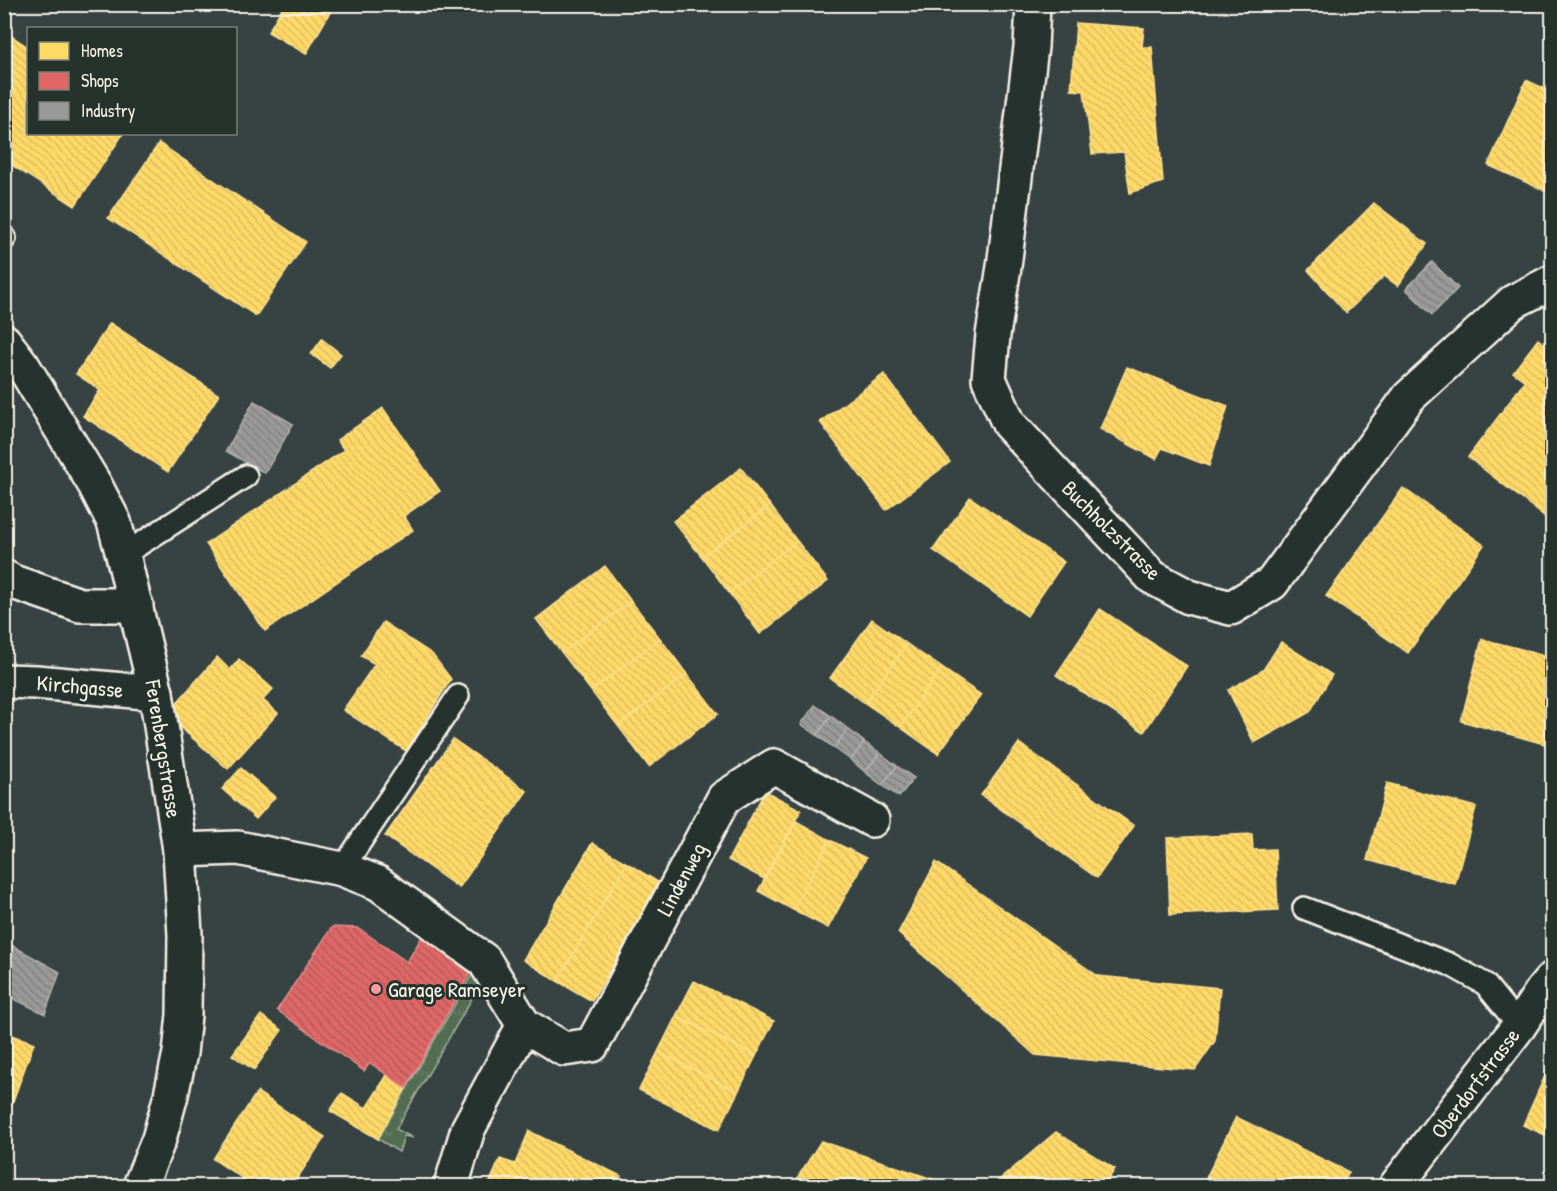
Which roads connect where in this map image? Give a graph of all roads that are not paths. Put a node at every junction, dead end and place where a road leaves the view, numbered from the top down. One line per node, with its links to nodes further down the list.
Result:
1 (1033, 4): 2 (street, Buchholzstrasse)
2 (1552, 282)
3 (4, 341): 5 (street, Ferenbergstrasse)
4 (246, 476): 5 (lane)
5 (123, 555): 7 (street, Ferenbergstrasse)
6 (4, 577): 7 (street)
7 (136, 605): 9 (street, Ferenbergstrasse)
8 (4, 681): 9 (street, Kirchgasse)
9 (156, 693): 12 (street, Ferenbergstrasse)
10 (458, 696): 13 (lane)
11 (872, 820): 16 (street, Lindenweg)
12 (180, 850): 13 (street, Lindenweg); 18 (street, Ferenbergstrasse)
13 (342, 869): 16 (street, Lindenweg)
14 (1304, 908): 17 (lane)
15 (1549, 990): 17 (street, Oberdorfstrasse)
16 (524, 1025): 19 (street)
17 (1519, 1026): 20 (street, Oberdorfstrasse)
18 (140, 1186)
19 (451, 1186)
20 (1396, 1186)

